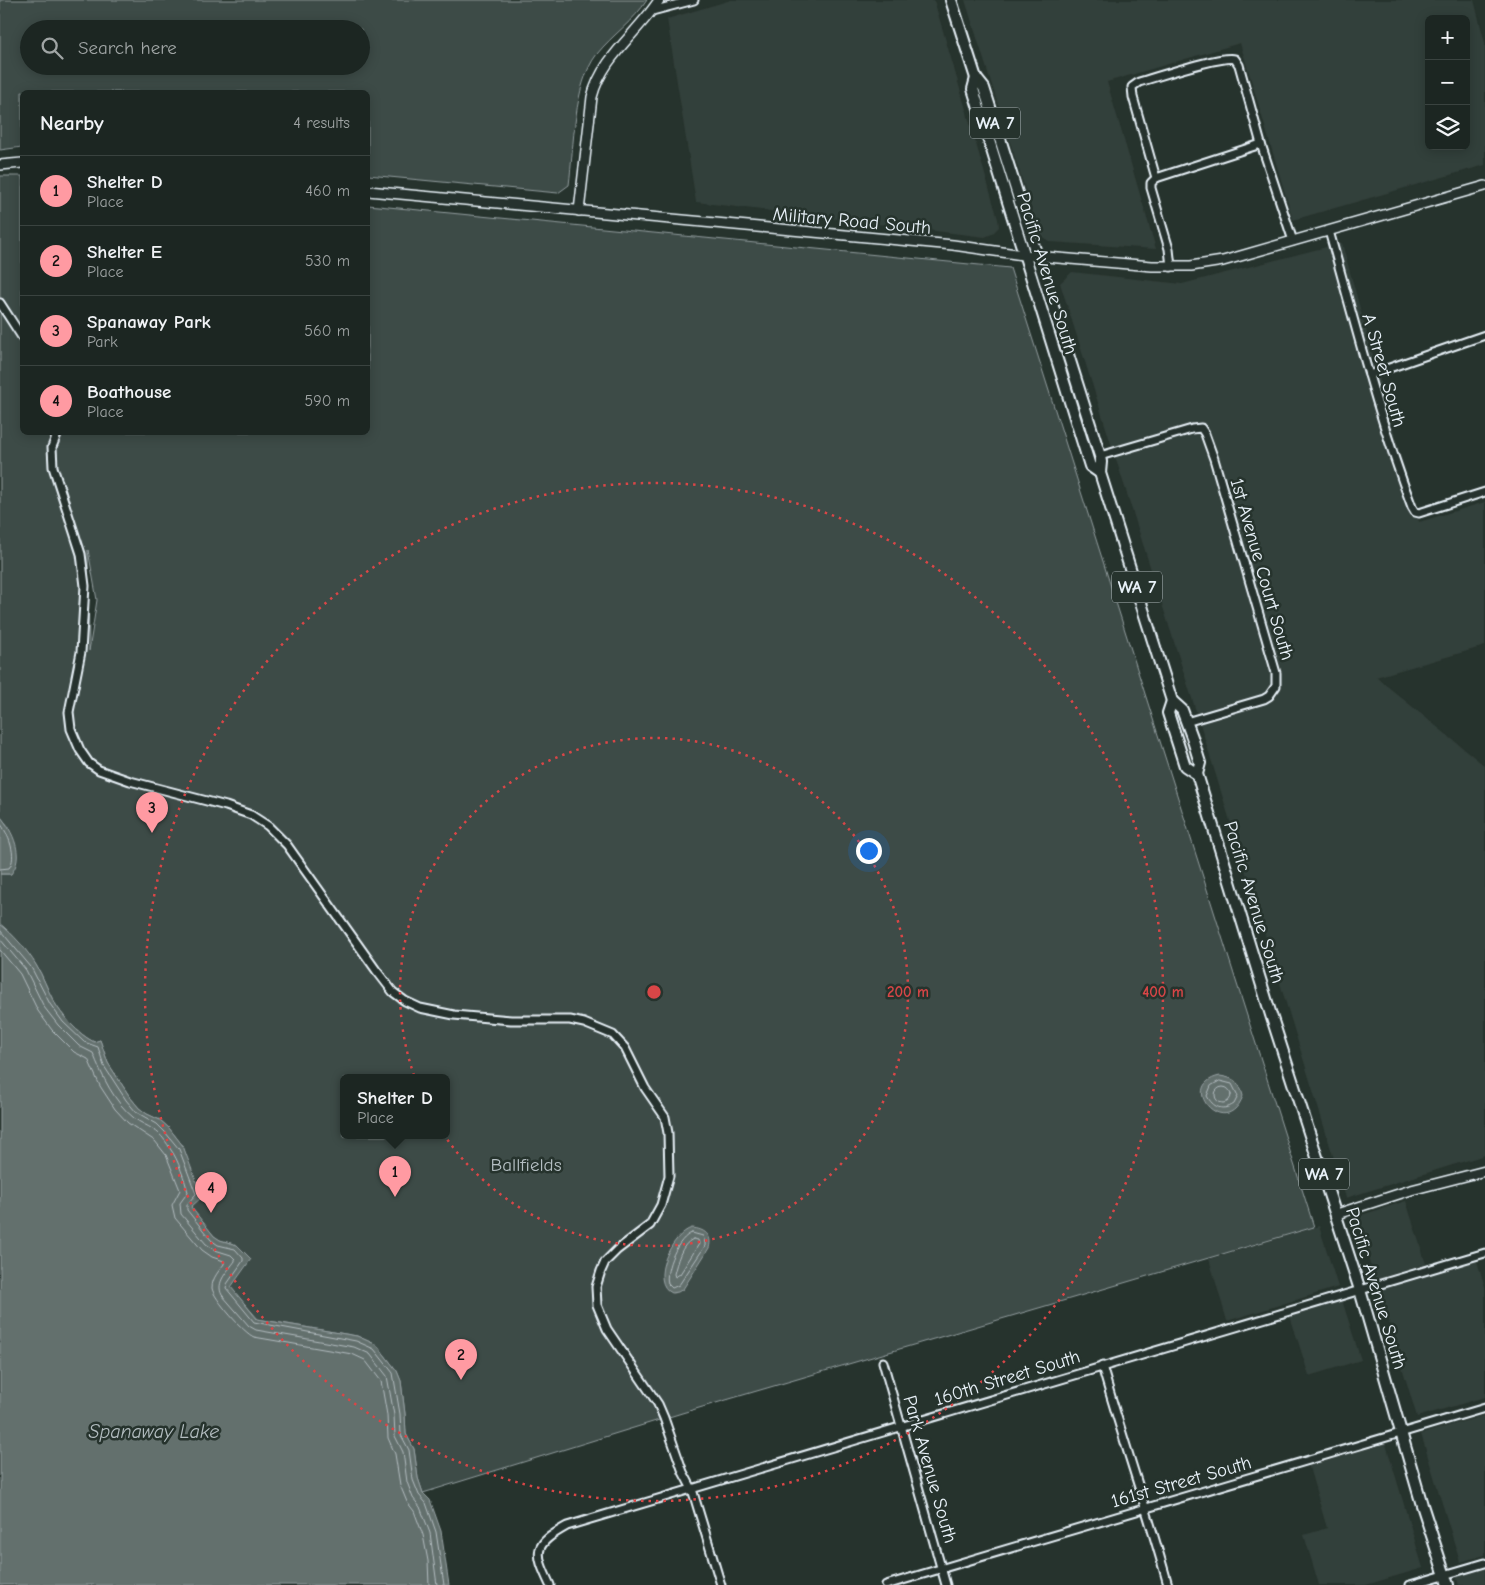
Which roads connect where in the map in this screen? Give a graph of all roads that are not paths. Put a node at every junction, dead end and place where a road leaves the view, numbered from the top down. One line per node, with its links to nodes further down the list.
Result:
1 (659, 0): 4 (main road)
2 (694, 0): 4 (street)
3 (951, 0): 5 (main road, Pacific Avenue South / WA 7)
4 (652, 11): 12 (main road)
5 (976, 78): 15 (main road, Pacific Avenue South / WA 7); 16 (main road, Pacific Avenue South / WA 7)
6 (1262, 144): 9 (street); 9 (street); 14 (street)
7 (20, 163): 8 (main road)
8 (0, 165)
9 (1156, 178): 17 (street)
10 (1485, 186): 13 (main road, Military Road South)
11 (370, 191): 12 (main road, Military Road South)
12 (579, 211): 15 (main road, Military Road South)
13 (1330, 231): 14 (main road, Military Road South); 21 (street, A Street South)
14 (1293, 241): 17 (main road, Military Road South)
15 (1023, 255): 16 (main road, Military Road South); 24 (main road, Pacific Avenue South / WA 7)
16 (1036, 256): 17 (main road, Military Road South); 23 (main road, Pacific Avenue South / WA 7)
17 (1171, 267)
18 (0, 303): 19 (street)
19 (20, 334)
20 (1485, 335): 21 (street)
21 (1369, 375): 25 (street, A Street South)
22 (57, 435): 38 (street)
23 (1100, 456): 24 (main road, Pacific Avenue South / WA 7); 27 (street, 1st Avenue Court South)
24 (1100, 473): 26 (main road, Pacific Avenue South / WA 7)
25 (1485, 492)
26 (1172, 701): 27 (main road, Pacific Avenue South / WA 7); 28 (main road, Pacific Avenue South / WA 7)
27 (1186, 722): 28 (main road, Pacific Avenue South / WA 7)
28 (1197, 774): 30 (main road, Pacific Avenue South / WA 7)
29 (1485, 1171): 30 (main road)
30 (1337, 1214): 32 (main road, Pacific Avenue South / WA 7)
31 (1485, 1253): 32 (street, 160th Street South)
32 (1360, 1290): 34 (street, 160th Street South); 37 (main road, Pacific Avenue South / WA 7)
33 (883, 1362): 36 (street, Park Avenue South)
34 (1102, 1366): 36 (street, 160th Street South); 39 (street)
35 (1485, 1408): 37 (street, 161st Street South)
36 (902, 1426): 38 (street, 160th Street South); 41 (street, Park Avenue South)
37 (1403, 1432): 39 (street, 161st Street South); 42 (main road, Pacific Avenue South / WA 7)
38 (692, 1489): 43 (street, 160th Street South); 44 (street)
39 (1146, 1509): 41 (street, 161st Street South); 47 (street)
40 (1485, 1563): 42 (street)
41 (942, 1569): 45 (street, 161st Street South); 46 (street, Park Avenue South)
42 (1446, 1580): 48 (street)
43 (550, 1585)
44 (721, 1585)
45 (886, 1585)
46 (946, 1585)
47 (1168, 1585)
48 (1410, 1585)

